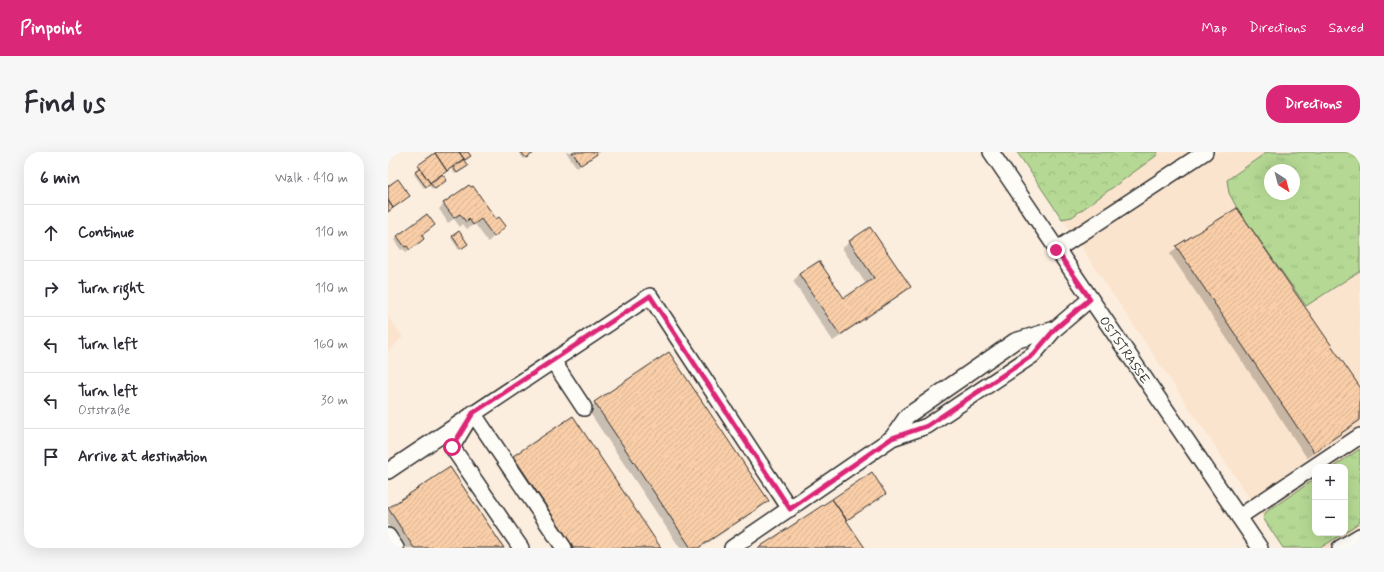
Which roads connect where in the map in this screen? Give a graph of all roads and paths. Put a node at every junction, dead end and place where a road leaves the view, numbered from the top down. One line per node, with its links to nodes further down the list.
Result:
1 (991, 152): 3 (street, OSTSTRASSE)
2 (1205, 152): 3 (street)
3 (1056, 250): 4 (street, OSTSTRASSE)
4 (1090, 299): 5 (street); 13 (street, OSTSTRASSE)
5 (1055, 329): 10 (street); 10 (street)
6 (554, 361): 7 (street); 8 (street); 12 (street)
7 (584, 408)
8 (473, 413): 11 (street); 17 (street); 18 (street)
9 (1360, 436): 13 (street)
10 (892, 438): 12 (street)
11 (388, 471)
12 (790, 509): 19 (street)
13 (1239, 517): 20 (street, OSTSTRASSE)
14 (388, 536): 16 (street)
15 (1359, 539): 21 (street)
16 (396, 548)
17 (521, 548)
18 (564, 548)
19 (732, 548)
20 (1260, 548)
21 (1340, 548)

